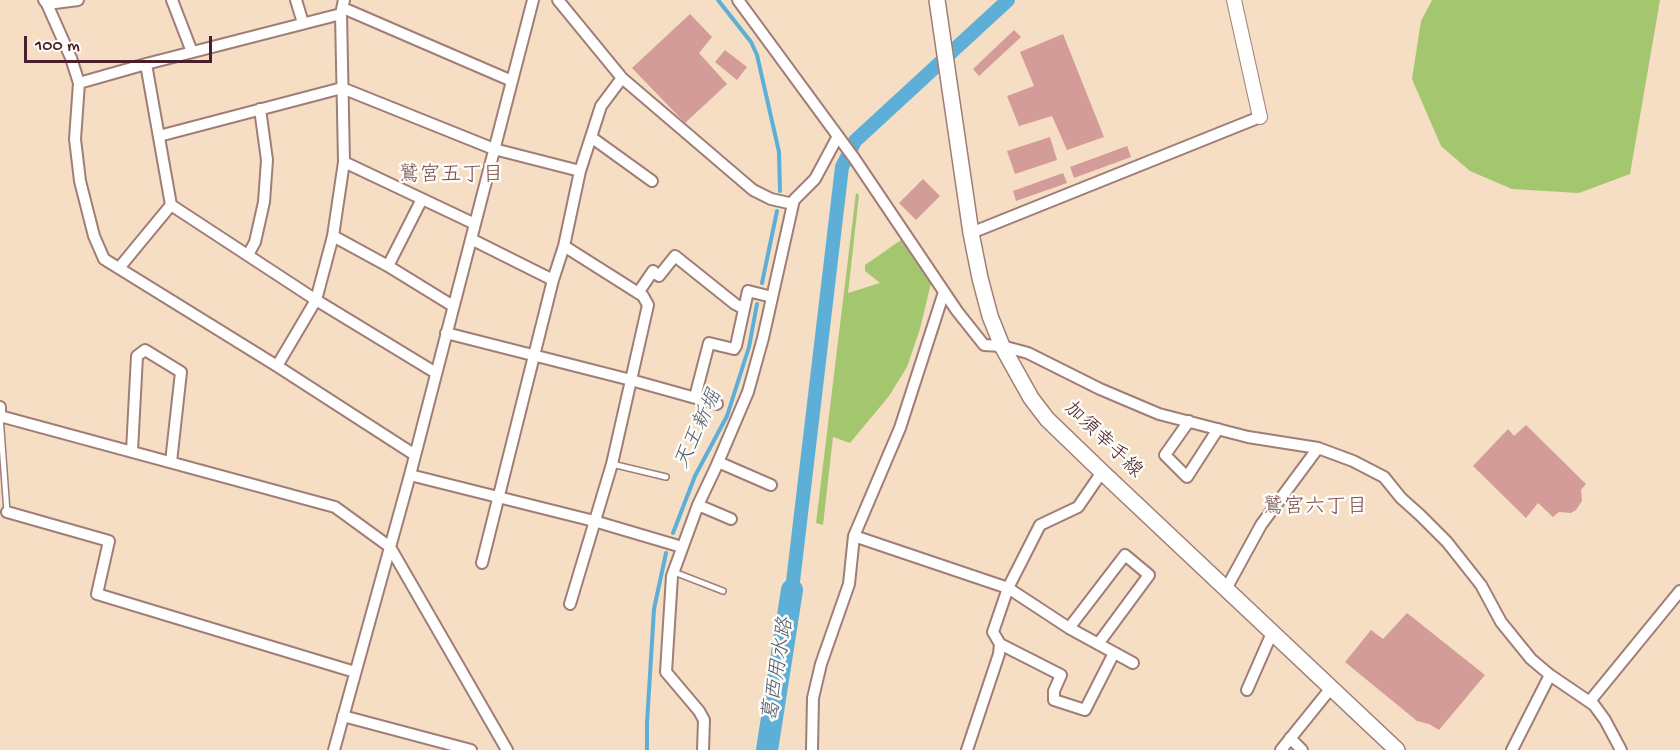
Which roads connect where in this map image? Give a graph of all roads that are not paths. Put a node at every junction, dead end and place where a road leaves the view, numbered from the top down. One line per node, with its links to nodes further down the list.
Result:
1 (78, 0): 9 (street)
2 (172, 0): 12 (street)
3 (296, 0): 11 (street)
4 (532, 0): 15 (street)
5 (558, 0): 14 (street)
6 (738, 0): 22 (street)
7 (937, 0): 31 (main road, 加須幸手線)
8 (1234, 0): 19 (street)
9 (46, 2): 16 (street)
10 (343, 7): 11 (street); 15 (street); 17 (street)
11 (303, 23): 12 (street)
12 (192, 52): 13 (street)
13 (146, 64): 16 (street); 20 (street)
14 (622, 78): 21 (street); 28 (street)
15 (512, 81): 23 (street)
16 (79, 83): 37 (street)
17 (342, 88): 18 (street); 23 (street); 24 (street)
18 (260, 109): 20 (street); 35 (street)
19 (1260, 117): 31 (street)
20 (159, 136): 29 (street)
21 (591, 137): 25 (street); 26 (street)
22 (841, 140): 28 (street); 40 (street)
23 (494, 149): 25 (street); 30 (street)
24 (344, 162): 27 (street); 32 (street)
25 (580, 171): 34 (street)
26 (652, 181)
27 (422, 199): 30 (street); 36 (street)
28 (793, 204): 41 (street)
29 (171, 205): 35 (street); 37 (street)
30 (475, 224): 33 (street)
31 (971, 233): 46 (main road, 加須幸手線)
32 (333, 236): 36 (street); 42 (street)
33 (471, 239): 38 (street); 43 (street)
34 (564, 246): 38 (street); 39 (street)
35 (248, 255): 42 (street)
36 (388, 266): 43 (street)
37 (119, 268): 48 (street)
38 (553, 280): 47 (street)
39 (638, 292): 44 (street); 50 (street)
40 (944, 292): 46 (street); 72 (street)
41 (772, 297): 44 (street); 61 (street)
42 (316, 300): 48 (street); 49 (street)
43 (453, 306): 45 (street)
44 (744, 309): 51 (street)
45 (446, 333): 47 (street); 49 (street)
46 (1002, 346): 55 (street); 63 (main road, 加須幸手線)
47 (535, 356): 50 (street); 67 (street)
48 (277, 366): 59 (street)
49 (436, 373): 59 (street)
50 (631, 380): 51 (street); 62 (street)
51 (695, 397): 52 (street)
52 (717, 404)
53 (0, 408): 54 (street)
54 (0, 416): 58 (street); 69 (lane)
55 (1189, 421): 56 (street); 56 (street)
56 (1218, 429): 57 (street)
57 (1318, 448): 78 (street); 89 (street)
58 (132, 451): 60 (street); 60 (street)
59 (415, 455): 64 (street)
60 (171, 462): 73 (street)
61 (718, 462): 66 (street); 68 (street)
62 (612, 464): 65 (lane); 71 (street)
63 (1102, 472): 77 (street); 78 (main road, 加須幸手線)
64 (410, 475): 67 (street); 73 (street)
65 (666, 477)
66 (771, 485)
67 (497, 498): 71 (street); 75 (street)
68 (698, 505): 70 (street); 74 (street)
69 (7, 512): 88 (street)
70 (731, 519)
71 (594, 521): 74 (street); 81 (street)
72 (854, 536): 77 (street); 99 (street)
73 (390, 546): 88 (street); 97 (street)
74 (682, 547): 76 (street)
75 (482, 563)
76 (674, 571): 79 (lane); 98 (street)
77 (1008, 588): 82 (street); 84 (street)
78 (1226, 589): 83 (main road, 加須幸手線)
79 (723, 591)
80 (1680, 591): 92 (street)
81 (570, 604)
82 (1069, 628): 85 (street); 85 (street)
83 (1272, 633): 90 (main road, 加須幸手線); 91 (street)
84 (999, 644): 86 (street); 100 (street)
85 (1098, 644): 86 (street)
86 (1114, 653): 87 (street)
87 (1133, 663)
88 (355, 672): 93 (street)
89 (1551, 675): 92 (street); 104 (street)
90 (1331, 688): 94 (street); 103 (main road, 加須幸手線)
91 (1247, 690)
92 (1590, 701): 105 (street)
93 (343, 716): 95 (street); 96 (street)
94 (1290, 738): 101 (street); 102 (street)
95 (334, 750)
96 (471, 750)
97 (507, 750)
98 (703, 750)
99 (812, 750)
100 (967, 750)
101 (1281, 750)
102 (1302, 750)
103 (1397, 750)
104 (1512, 750)
105 (1621, 750)

